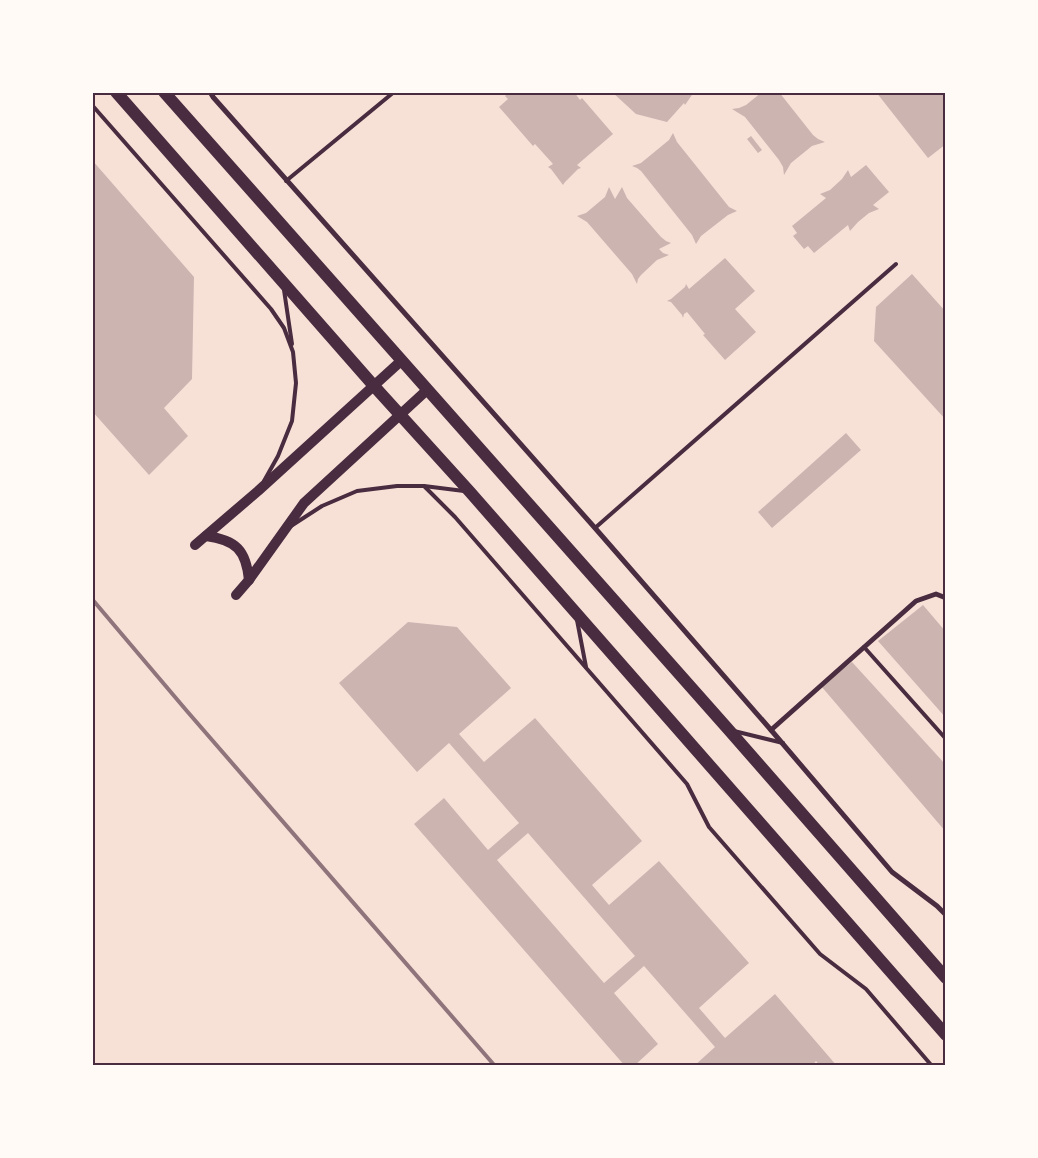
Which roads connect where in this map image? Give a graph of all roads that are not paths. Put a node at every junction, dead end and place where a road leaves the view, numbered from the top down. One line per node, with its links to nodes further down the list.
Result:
1 (116, 92): 8 (main road)
2 (164, 92): 10 (main road)
3 (210, 92): 6 (street)
4 (394, 92): 6 (lane)
5 (92, 105): 9 (lane)
6 (286, 181): 17 (street)
7 (896, 264): 17 (lane)
8 (283, 282): 9 (lane); 11 (main road)
9 (293, 352): 15 (lane)
10 (401, 361): 11 (main road); 12 (main road)
11 (374, 386): 13 (main road); 15 (main road)
12 (427, 390): 13 (main road); 27 (main road)
13 (401, 415): 16 (main road); 18 (main road)
14 (424, 486): 16 (lane); 18 (lane); 26 (lane)
15 (258, 492): 19 (main road)
16 (470, 492): 24 (main road)
17 (595, 528): 28 (street)
18 (281, 533): 21 (main road)
19 (206, 536): 20 (main road); 21 (main road)
20 (195, 545)
21 (249, 580): 22 (main road)
22 (236, 595)
23 (946, 598): 25 (street)
24 (575, 612): 26 (lane); 33 (main road)
25 (864, 647): 28 (street); 29 (lane)
26 (586, 669): 34 (lane)
27 (728, 729): 30 (lane); 32 (main road)
28 (771, 730): 30 (street)
29 (946, 739)
30 (783, 743): 31 (street)
31 (946, 915)
32 (946, 978)
33 (946, 1035)
34 (932, 1066)

